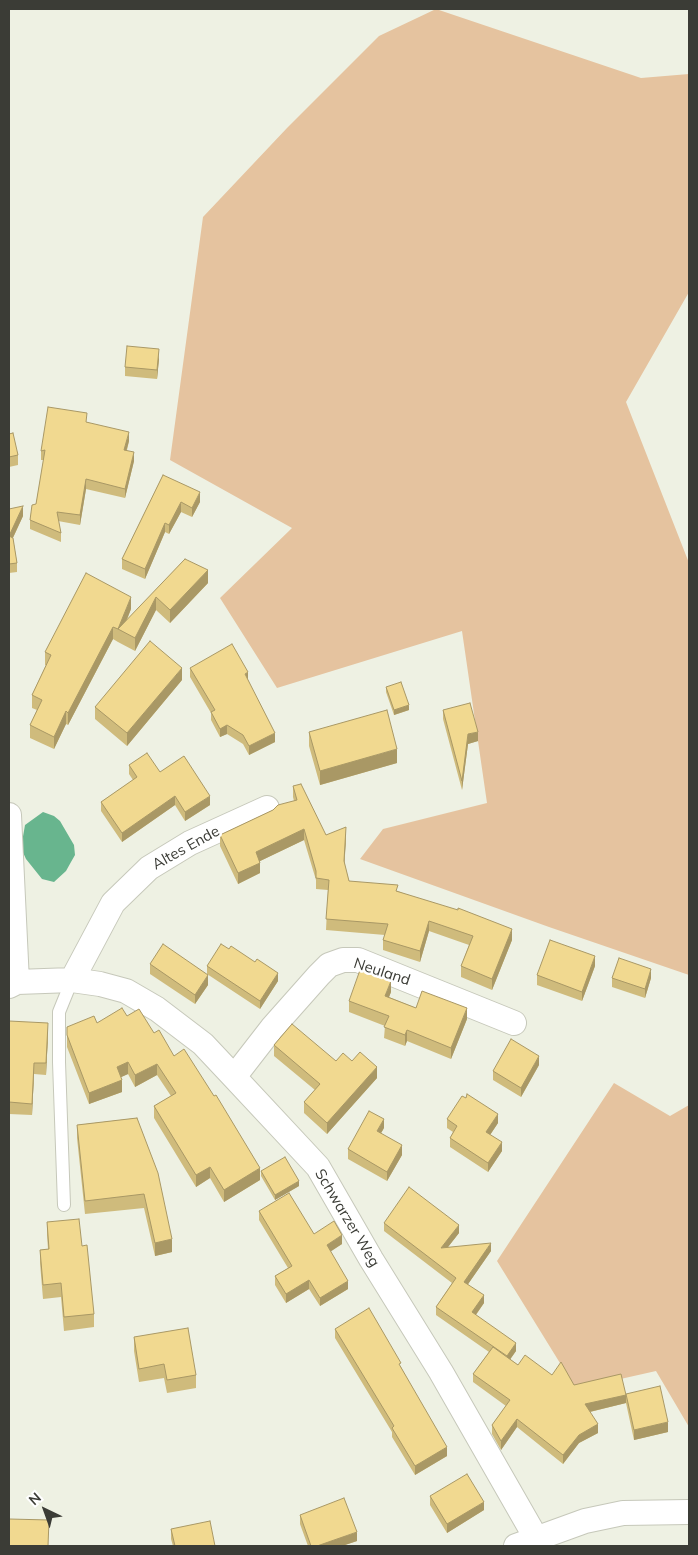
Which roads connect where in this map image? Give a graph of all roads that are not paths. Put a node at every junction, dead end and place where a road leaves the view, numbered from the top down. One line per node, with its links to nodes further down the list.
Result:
1 (267, 808): 3 (street, Altes Ende)
2 (9, 829): 4 (street)
3 (72, 980): 4 (street, Schwarzer Weg); 6 (street, Schwarzer Weg); 7 (lane)
4 (13, 984)
5 (514, 1023): 6 (street, Neuland)
6 (234, 1076): 9 (street, Schwarzer Weg)
7 (64, 1206)
8 (689, 1512): 9 (street)
9 (526, 1542)

